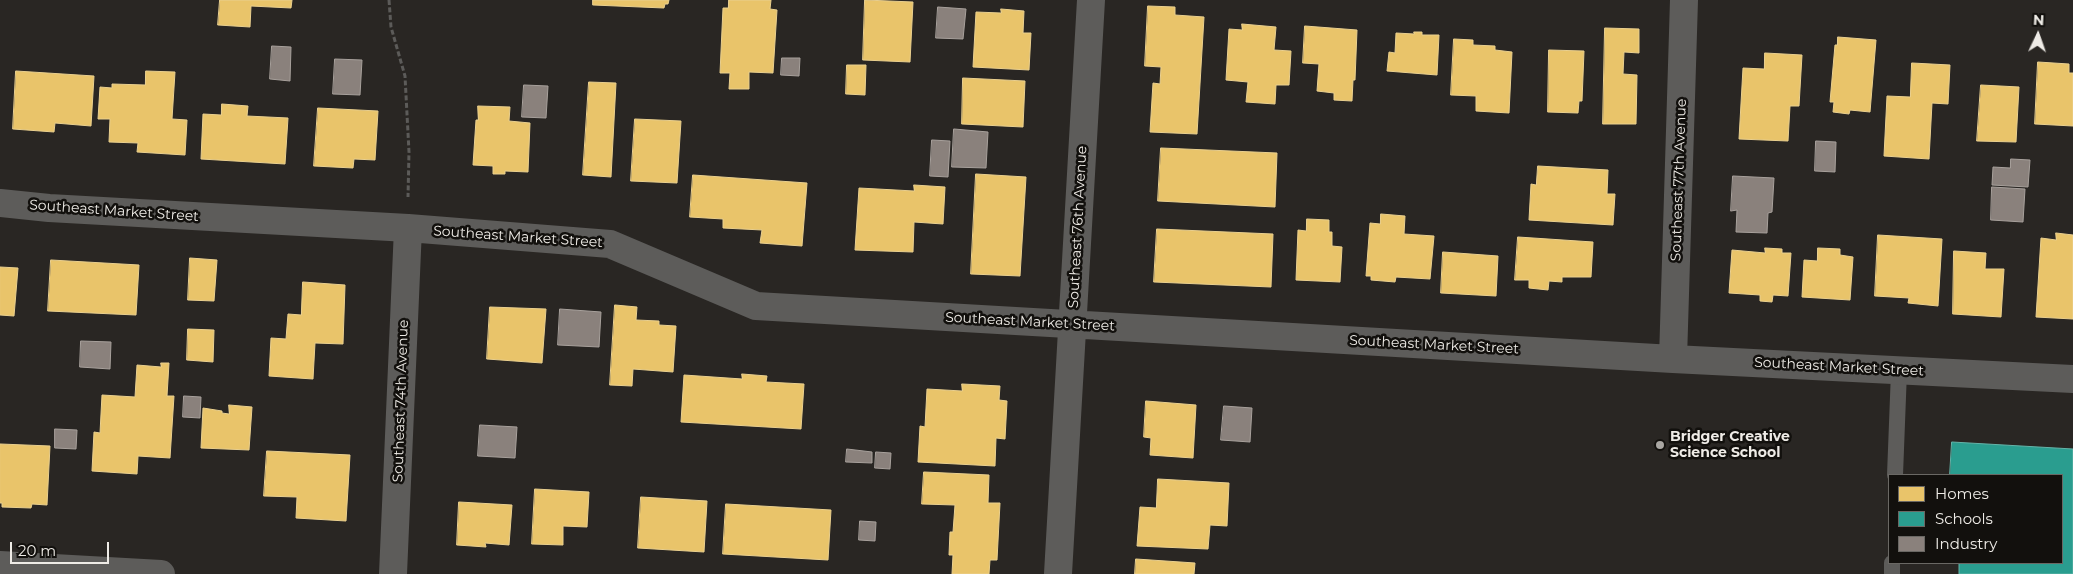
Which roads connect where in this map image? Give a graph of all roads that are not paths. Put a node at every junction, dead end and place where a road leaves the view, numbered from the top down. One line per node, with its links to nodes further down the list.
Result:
1 (1091, 0): 5 (street, Southeast 76th Avenue)
2 (1684, 0): 6 (street, Southeast 77th Avenue)
3 (0, 203): 4 (street, Southeast Market Street)
4 (408, 228): 5 (street, Southeast Market Street); 12 (street, Southeast 74th Avenue)
5 (1072, 324): 6 (street, Southeast Market Street); 13 (street, Southeast 76th Avenue)
6 (1673, 359): 7 (street, Southeast Market Street)
7 (1899, 370): 8 (street, Southeast Market Street); 9 (lane)
8 (2073, 379)
9 (1896, 474)
10 (0, 565): 11 (street)
11 (161, 574)
12 (393, 574)
13 (1058, 574)

